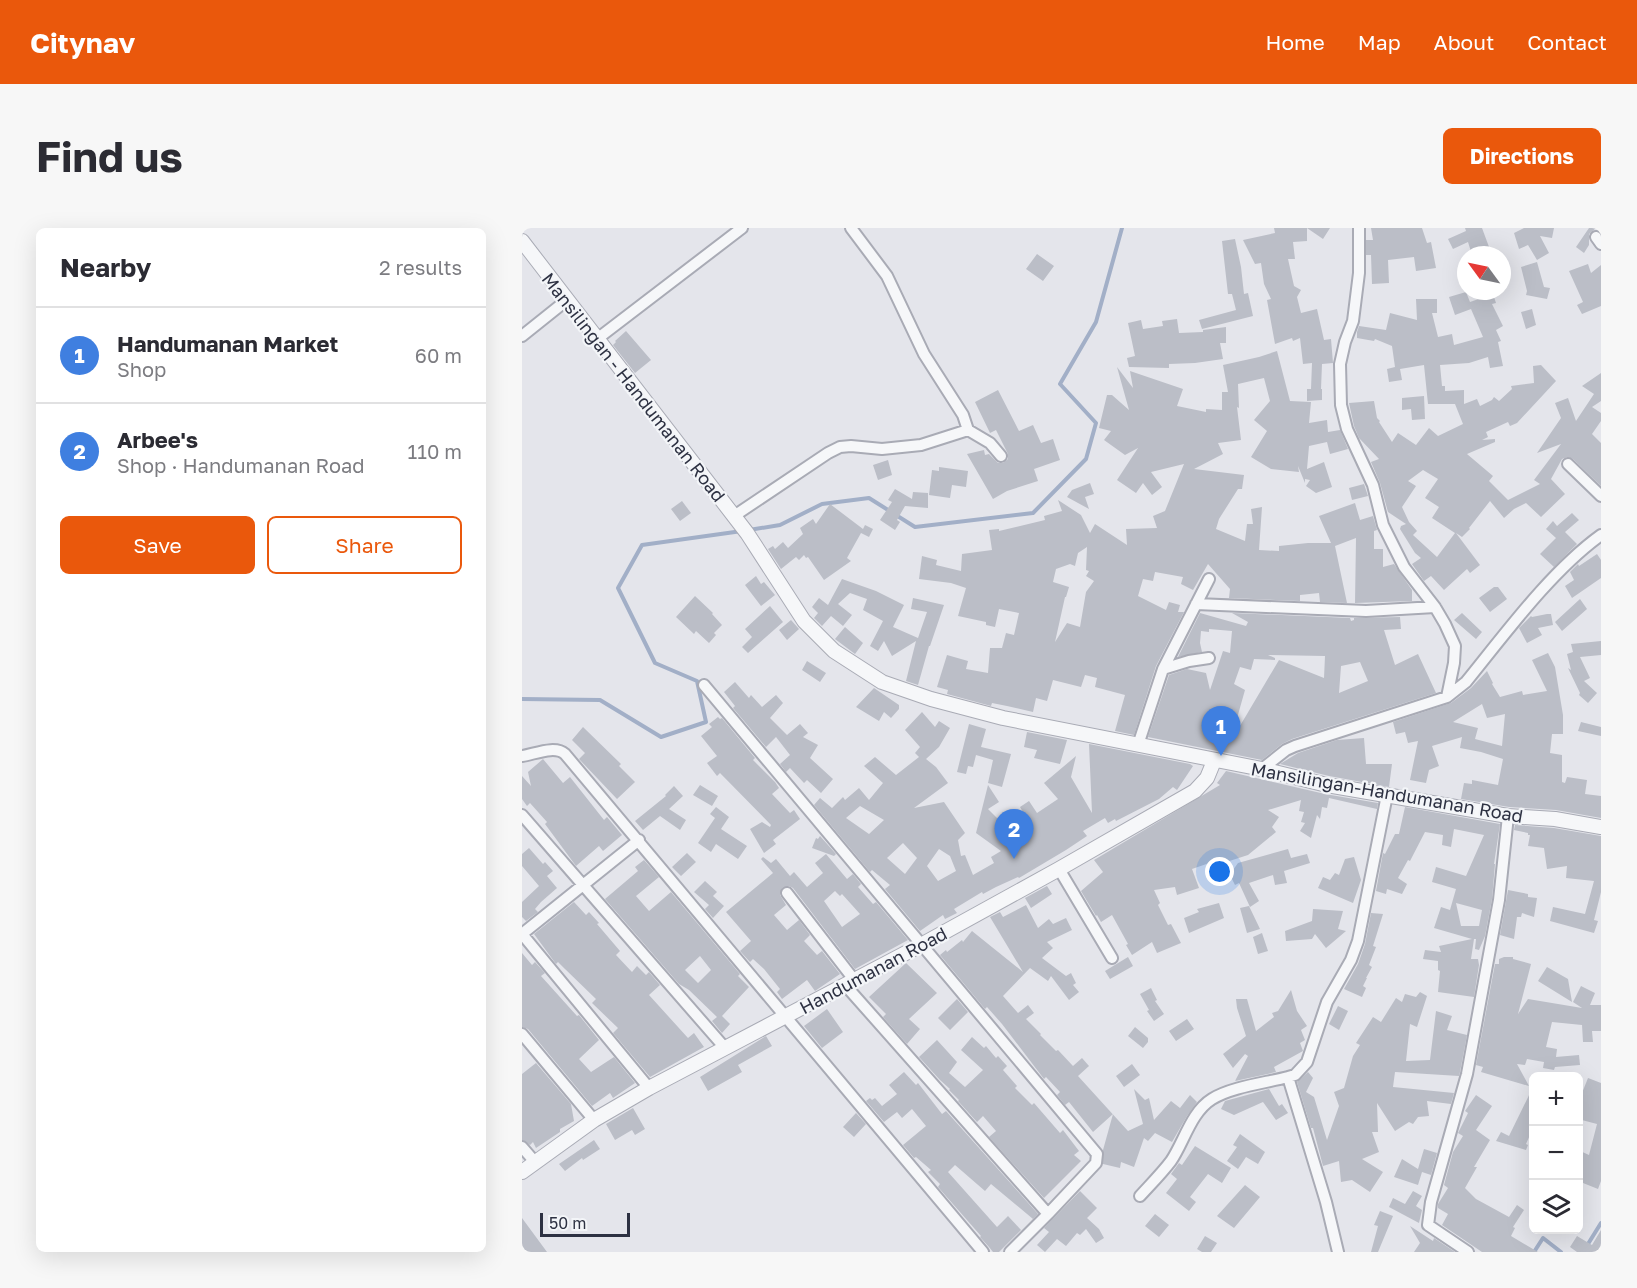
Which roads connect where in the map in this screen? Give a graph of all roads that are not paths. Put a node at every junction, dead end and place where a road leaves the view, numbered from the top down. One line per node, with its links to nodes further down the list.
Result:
1 (742, 228): 7 (street)
2 (851, 228): 8 (street)
3 (1359, 228): 17 (street)
4 (522, 241): 5 (street, Mansilingan - Handumanan Road)
5 (567, 300): 6 (street); 7 (street, Mansilingan - Handumanan Road)
6 (522, 336)
7 (597, 339): 12 (street, Mansilingan - Handumanan Road)
8 (968, 430): 9 (street); 12 (street)
9 (1000, 456)
10 (1568, 464): 11 (street)
11 (1601, 496)
12 (735, 517): 13 (street, Mansilingan - Handumanan Road)
13 (747, 533): 22 (street, Mansilingan-Handumanan Road)
14 (1601, 535): 21 (street)
15 (1209, 579): 16 (street)
16 (1196, 604): 17 (street); 19 (street)
17 (1436, 607): 21 (street)
18 (1209, 658): 19 (street)
19 (1163, 669): 22 (street)
20 (704, 685): 35 (street)
21 (1447, 697): 25 (street)
22 (1138, 745): 24 (street, Mansilingan-Handumanan Road)
23 (522, 756): 30 (street)
24 (1214, 761): 25 (street, Mansilingan-Handumanan Road); 31 (street, Handumanan Road)
25 (1262, 769): 26 (street, Mansilingan-Handumanan Road)
26 (1387, 795): 28 (street, Mansilingan-Handumanan Road); 41 (street)
27 (522, 815): 32 (street)
28 (1508, 816): 29 (street, Mansilingan-Handumanan Road); 52 (street)
29 (1601, 827)
30 (639, 840): 32 (street); 38 (street)
31 (1059, 869): 35 (street, Handumanan Road); 36 (street)
32 (585, 885): 34 (street); 40 (street)
33 (787, 892): 37 (street)
34 (522, 934): 42 (street)
35 (921, 945): 37 (street, Handumanan Road); 48 (street)
36 (1112, 958)
37 (850, 984): 38 (street, Handumanan Road); 48 (street)
38 (786, 1017): 40 (street, Handumanan Road); 49 (street)
39 (522, 1034): 43 (street)
40 (725, 1048): 42 (street, Handumanan Road)
41 (1287, 1077): 47 (street); 51 (street)
42 (649, 1088): 43 (street, Handumanan Road)
43 (594, 1120): 45 (street, Handumanan Road)
44 (522, 1147): 45 (street)
45 (535, 1162): 46 (street, Handumanan Road)
46 (522, 1172)
47 (1140, 1196)
48 (1048, 1214): 50 (street)
49 (983, 1252)
50 (1010, 1252)
51 (1338, 1252)
52 (1468, 1252)

